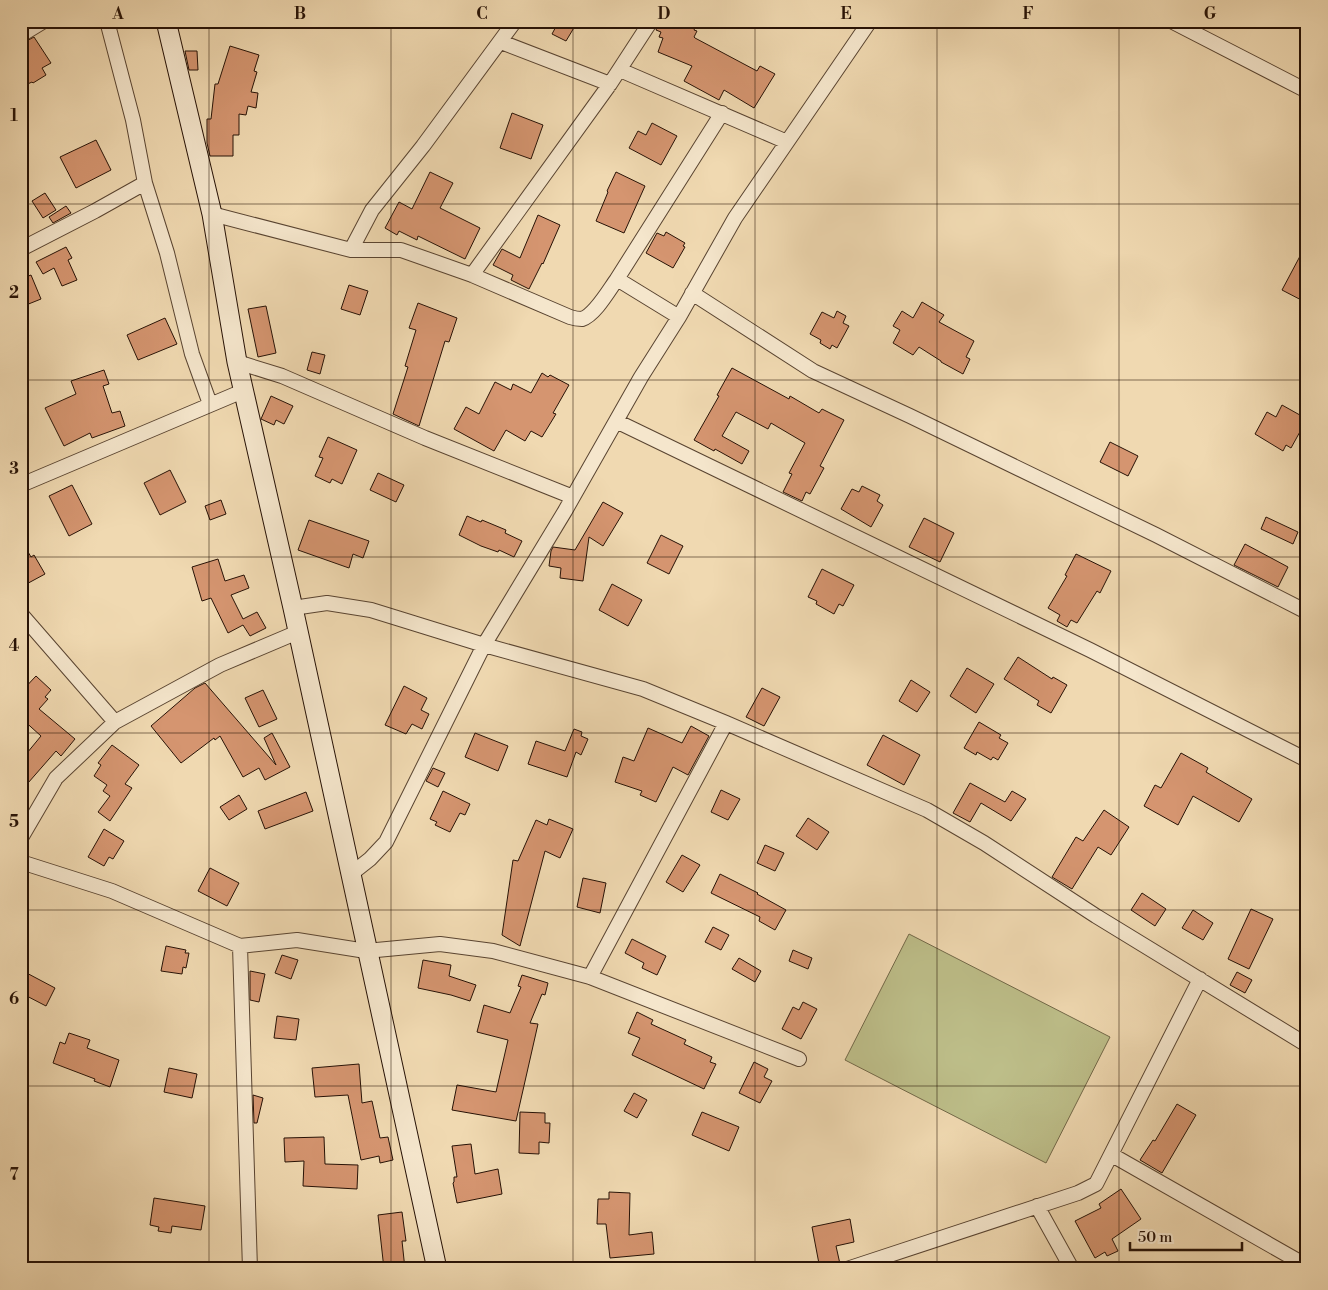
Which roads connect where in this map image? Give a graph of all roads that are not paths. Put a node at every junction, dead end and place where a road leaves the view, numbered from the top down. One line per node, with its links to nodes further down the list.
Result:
1 (44, 21): 8 (street)
2 (107, 21): 15 (street)
3 (166, 21): 16 (main road)
4 (515, 21): 9 (street)
5 (651, 21): 10 (street)
6 (870, 21): 14 (street)
7 (1171, 21): 12 (street)
8 (21, 35)
9 (500, 42): 11 (street); 18 (street)
10 (620, 70): 11 (street); 13 (street)
11 (610, 84): 19 (street)
12 (1307, 91)
13 (722, 113): 14 (street); 20 (street)
14 (787, 142): 21 (street)
15 (145, 183): 17 (street); 25 (street)
16 (212, 214): 18 (street); 23 (main road)
17 (21, 249)
18 (351, 250): 19 (street)
19 (472, 275): 20 (street)
20 (617, 279): 22 (street)
21 (692, 293): 22 (street); 30 (street)
22 (679, 317): 26 (street)
23 (237, 362): 24 (main road); 28 (street)
24 (243, 390): 25 (street); 29 (main road)
25 (210, 404): 27 (street)
26 (616, 421): 28 (street); 36 (street)
27 (21, 485)
28 (573, 497): 33 (street)
29 (293, 608): 32 (main road); 33 (street)
30 (1307, 612)
31 (21, 614): 34 (street)
32 (298, 632): 34 (street); 39 (main road)
33 (484, 645): 35 (street); 39 (street)
34 (115, 722): 37 (street)
35 (726, 722): 42 (street); 43 (street)
36 (1307, 760)
37 (21, 838)
38 (21, 862): 40 (street)
39 (351, 874): 41 (main road)
40 (240, 946): 41 (street); 49 (street)
41 (366, 951): 42 (street); 50 (main road)
42 (590, 977): 45 (street)
43 (1200, 979): 44 (street); 46 (street)
44 (1307, 1045)
45 (799, 1059)
46 (1112, 1155): 47 (street); 48 (street)
47 (1038, 1206): 51 (street); 52 (street)
48 (1307, 1266)
49 (250, 1269)
50 (436, 1269)
51 (847, 1269)
52 (1072, 1269)

